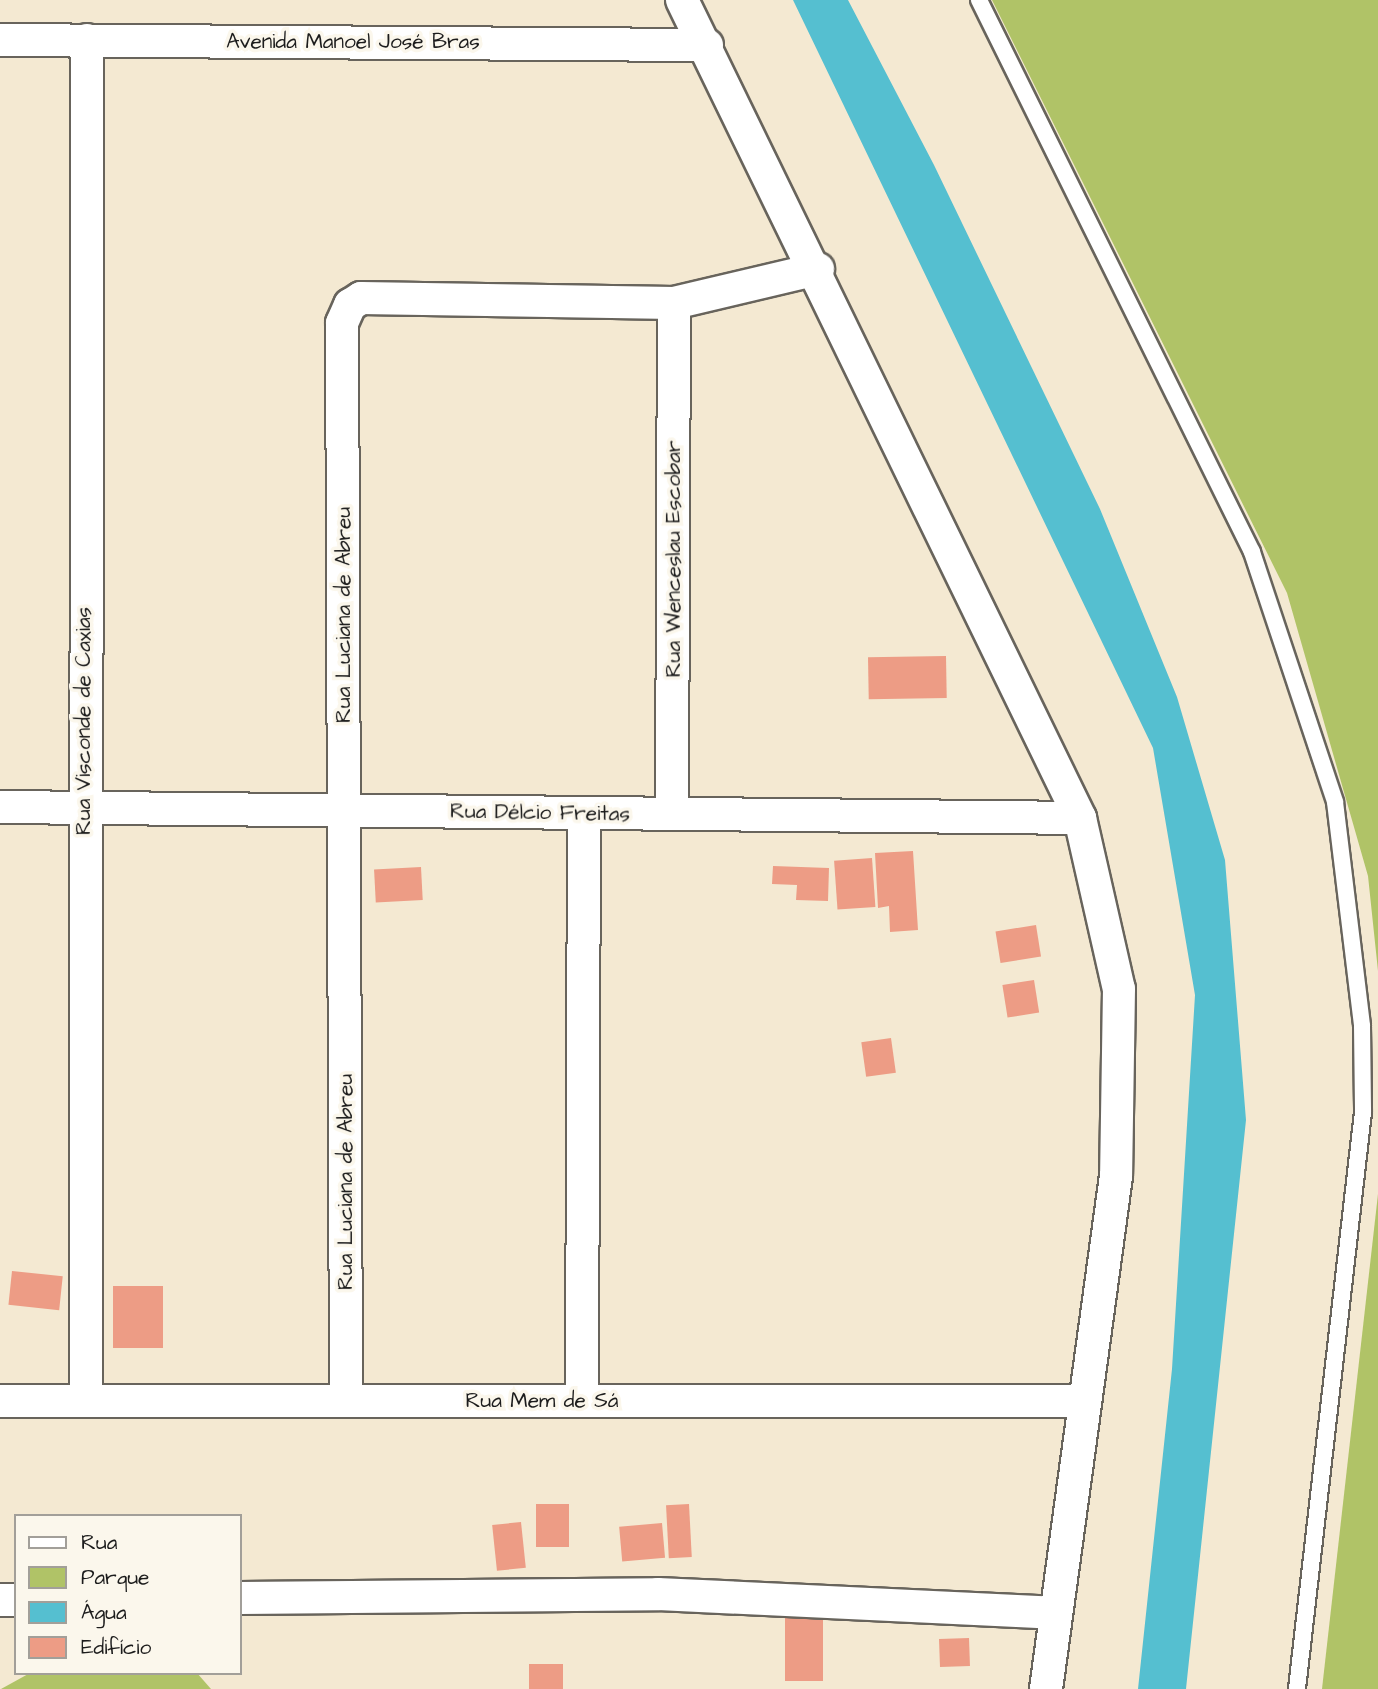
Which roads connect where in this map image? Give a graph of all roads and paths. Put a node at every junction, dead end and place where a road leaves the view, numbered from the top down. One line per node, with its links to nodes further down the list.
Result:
1 (681, 0): 5 (street)
2 (979, 0): 22 (lane)
3 (0, 40): 4 (street, Avenida Manoel José Bras)
4 (87, 40): 5 (street, Avenida Manoel José Bras); 9 (street, Rua Visconde de Caxias)
5 (707, 45): 6 (street)
6 (818, 269): 7 (street, Rua Luciana de Abreu); 13 (street)
7 (674, 303): 10 (street, Rua Luciana de Abreu); 12 (street, Rua Wenceslau Escobar)
8 (0, 807): 9 (street, Rua Délcio Freitas)
9 (83, 808): 10 (street, Rua Délcio Freitas); 15 (street, Rua Visconde de Caxias)
10 (345, 810): 11 (street, Rua Délcio Freitas); 16 (street, Rua Luciana de Abreu)
11 (584, 813): 12 (street, Rua Délcio Freitas); 17 (street)
12 (672, 814): 13 (street, Rua Délcio Freitas)
13 (1080, 818): 18 (street)
14 (0, 1401): 15 (street, Rua Mem de Sá)
15 (86, 1401): 16 (street, Rua Mem de Sá)
16 (346, 1401): 17 (street, Rua Mem de Sá)
17 (582, 1401): 18 (street, Rua Mem de Sá)
18 (1085, 1401): 20 (street)
19 (242, 1598): 20 (street)
20 (1054, 1613): 21 (street)
21 (1046, 1689)
22 (1297, 1689)

